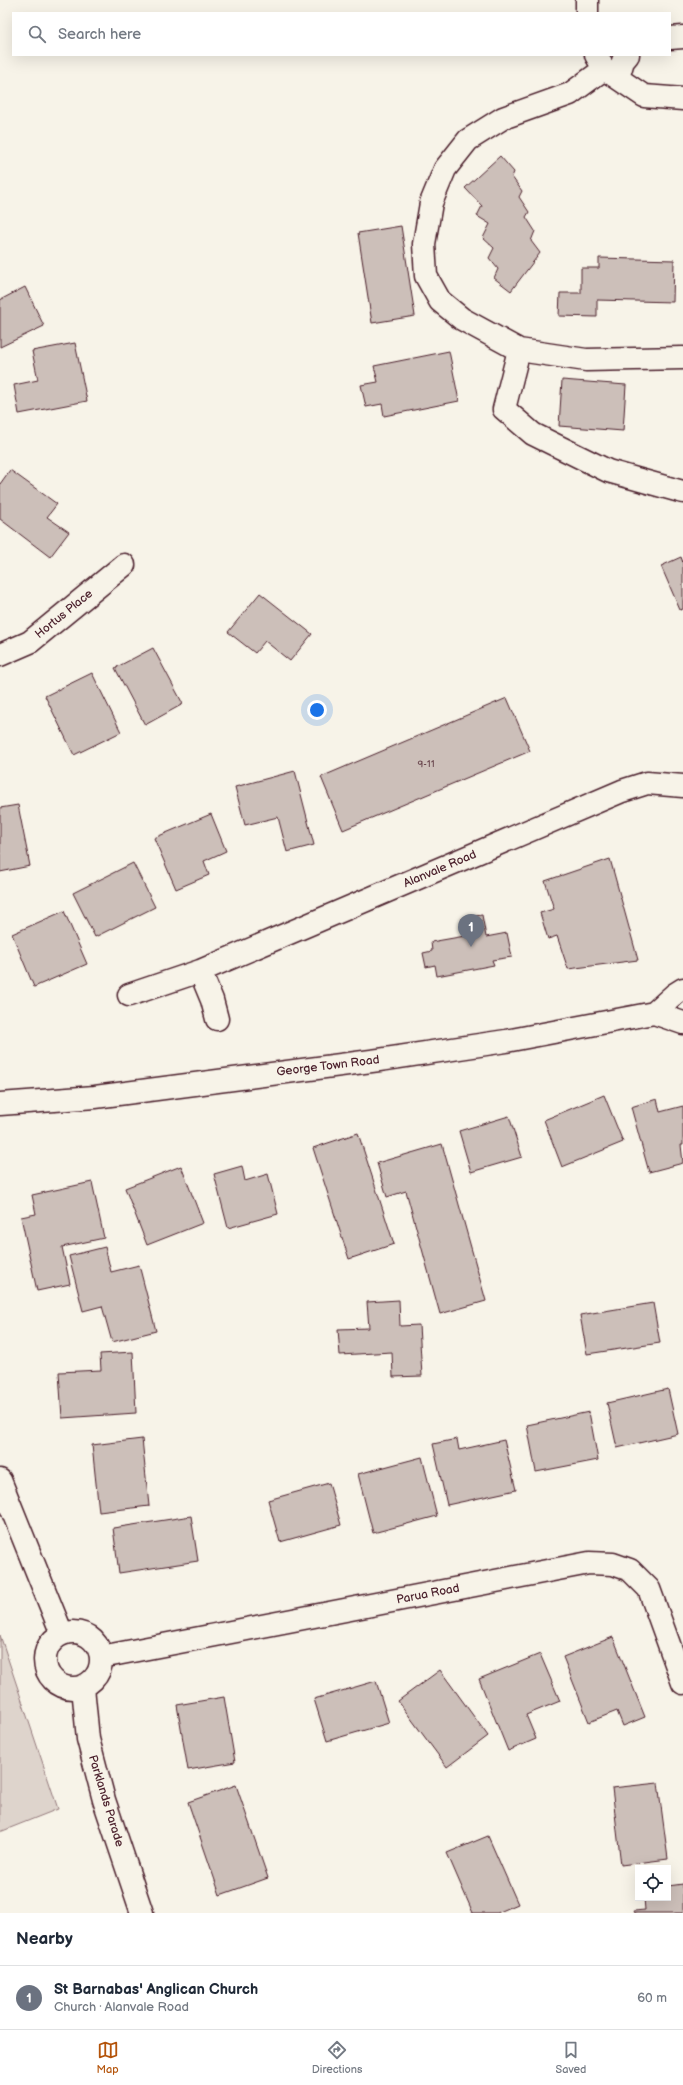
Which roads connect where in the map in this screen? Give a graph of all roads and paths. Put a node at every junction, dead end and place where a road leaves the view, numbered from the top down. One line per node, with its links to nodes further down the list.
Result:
1 (587, 0): 2 (street)
2 (587, 12)
3 (671, 38): 4 (street)
4 (683, 38)
5 (627, 56): 6 (street)
6 (606, 67): 7 (street); 8 (street)
7 (683, 99)
8 (519, 350): 9 (street); 10 (street)
9 (683, 358)
10 (683, 492)
11 (124, 565): 12 (street, Hortus Place)
12 (0, 655)
13 (683, 786): 14 (street, Alanvale Road)
14 (200, 971): 16 (street, Alanvale Road); 18 (street)
15 (683, 989): 17 (street)
16 (130, 995)
17 (654, 1013): 19 (street, George Town Road); 20 (street, George Town Road)
18 (217, 1019)
19 (683, 1023)
20 (0, 1104)
21 (0, 1480): 22 (street)
22 (62, 1634): 23 (street); 25 (street)
23 (101, 1657): 24 (street, Parua Road); 25 (street)
24 (683, 1683)
25 (83, 1687): 26 (street, Parklands Parade)
26 (142, 1913)

